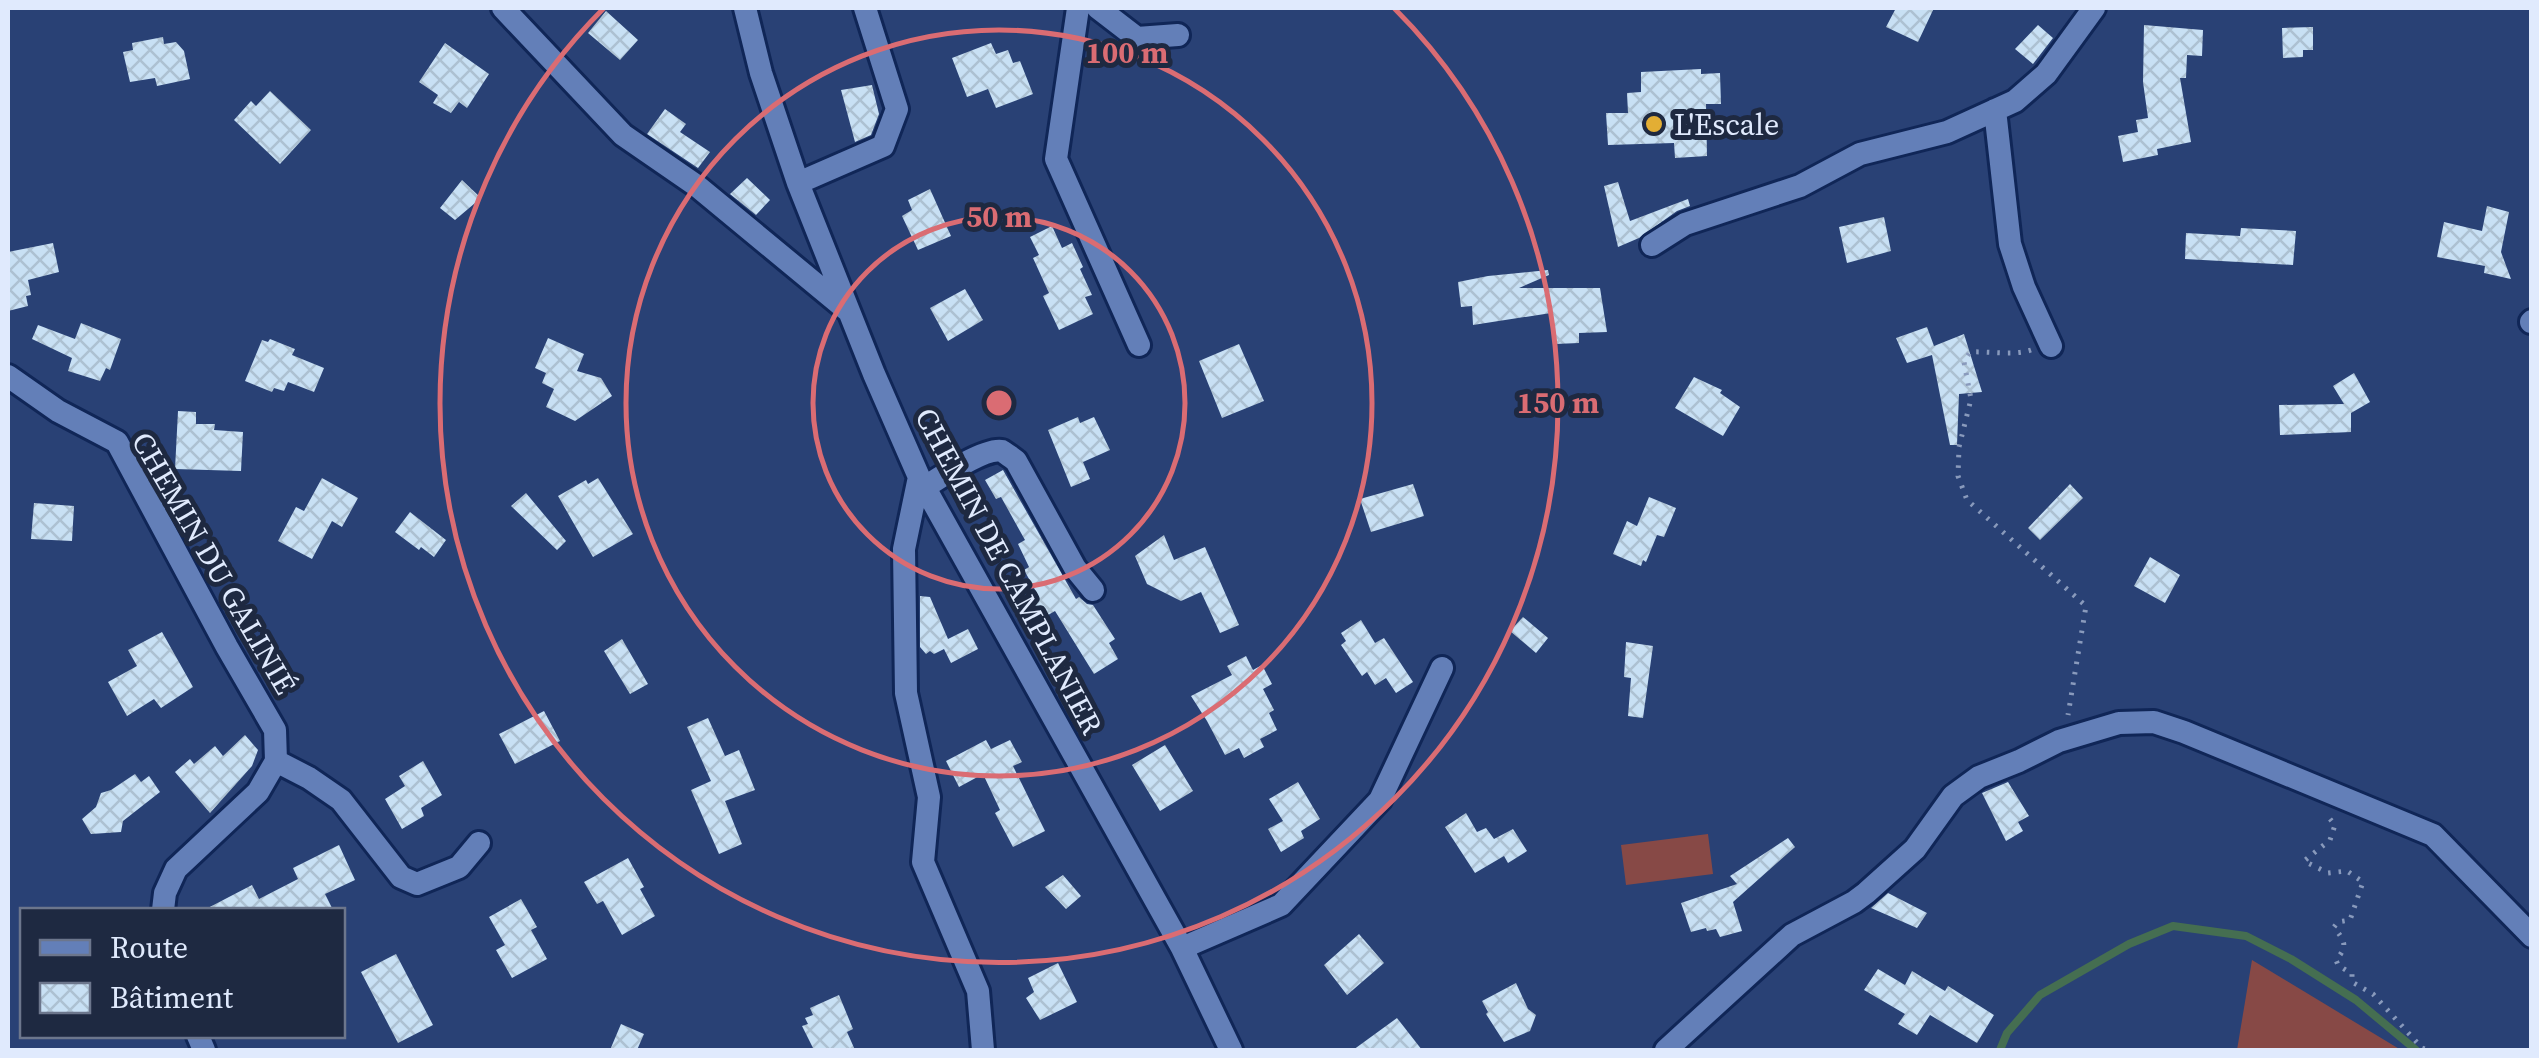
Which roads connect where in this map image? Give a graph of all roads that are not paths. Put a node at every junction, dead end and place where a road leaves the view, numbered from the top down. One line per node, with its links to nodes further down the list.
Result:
1 (502, 8): 11 (street, CHEMIN DE CAMPLANIER)
2 (744, 8): 9 (street)
3 (865, 8): 9 (street)
4 (1078, 8): 12 (street)
5 (1098, 8): 7 (street)
6 (2094, 8): 8 (street)
7 (1178, 35)
8 (1995, 110): 10 (street); 13 (street)
9 (798, 183): 11 (street)
10 (1652, 245)
11 (850, 312): 15 (street, CHEMIN DE CAMPLANIER)
12 (1138, 345)
13 (2050, 346)
14 (8, 376): 18 (street, CHEMIN DU GALINIÉ)
15 (922, 482): 16 (street); 22 (street, CHEMIN DE CAMPLANIER); 23 (street)
16 (1094, 590)
17 (1442, 668): 22 (street)
18 (276, 761): 19 (street); 20 (street)
19 (479, 843)
20 (163, 908)
21 (2532, 936): 25 (street)
22 (1182, 948): 24 (street, CHEMIN DE CAMPLANIER)
23 (983, 1050)
24 (1231, 1050)
25 (1666, 1050)

